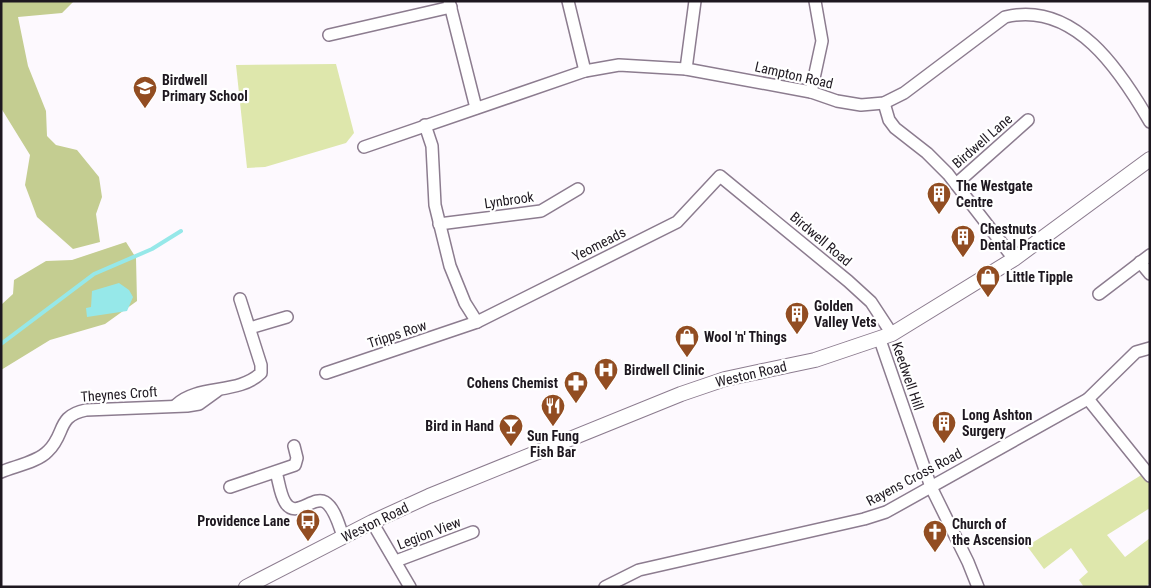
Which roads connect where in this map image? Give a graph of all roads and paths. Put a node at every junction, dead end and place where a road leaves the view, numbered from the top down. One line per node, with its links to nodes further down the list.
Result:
1 (568, 1): 8 (street)
2 (695, 1): 7 (street)
3 (815, 1): 9 (street)
4 (450, 4): 6 (street); 11 (street)
5 (1022, 6): 10 (street, Lampton Road); 13 (street, Lampton Road)
6 (330, 35)
7 (686, 69): 8 (street, Lampton Road); 9 (street, Lampton Road)
8 (585, 72): 11 (street, Lampton Road)
9 (811, 92): 10 (street, Lampton Road)
10 (884, 103): 18 (street)
11 (476, 108): 14 (street, Lampton Road)
12 (1028, 120): 18 (street, Birdwell Lane)
13 (1150, 122)
14 (425, 125): 15 (street, Lampton Road); 20 (street)
15 (364, 147)
16 (1150, 159): 22 (street, Weston Road)
17 (720, 176): 28 (street, Yeomeads); 30 (street, Birdwell Road)
18 (956, 184): 22 (street)
19 (578, 190): 20 (street, Lynbrook)
20 (439, 224): 28 (street)
21 (1150, 255): 23 (street)
22 (1014, 260): 30 (street, Weston Road)
23 (1140, 262): 24 (street); 25 (street)
24 (1150, 274)
25 (1099, 294)
26 (240, 299): 29 (street, Theynes Croft)
27 (287, 317): 29 (street)
28 (477, 322): 32 (street, Tripps Row)
29 (250, 328): 35 (street, Theynes Croft)
30 (886, 337): 39 (street, Keedwell Hill); 40 (street, Weston Road)
31 (1150, 348): 33 (street, Rayens Cross Road)
32 (326, 373)
33 (1088, 399): 37 (street); 39 (street, Rayens Cross Road)
34 (294, 446): 36 (street)
35 (1, 472)
36 (276, 472): 38 (street); 42 (street)
37 (1150, 476)
38 (230, 487)
39 (931, 487): 46 (street, Rayens Cross Road); 47 (street, Keedwell Hill)
40 (372, 522): 42 (street, Weston Road); 43 (street)
41 (473, 532): 43 (street, Legion View)
42 (343, 536): 44 (street, Weston Road)
43 (396, 561): 45 (street)
44 (246, 587)
45 (410, 587)
46 (605, 587)
47 (978, 587)

